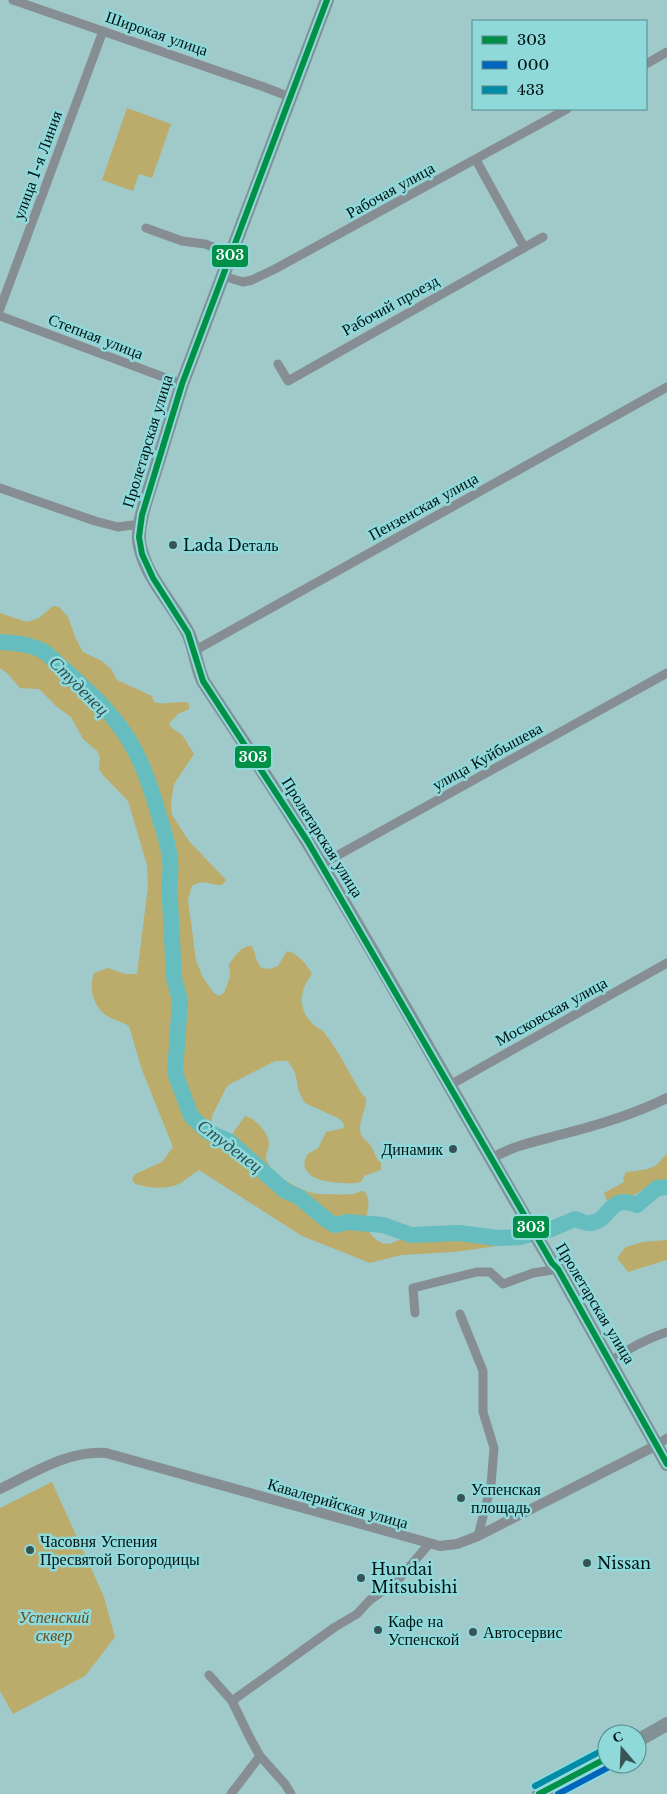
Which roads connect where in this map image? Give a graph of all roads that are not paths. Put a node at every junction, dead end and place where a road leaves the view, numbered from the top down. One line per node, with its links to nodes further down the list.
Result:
1 (13, 0): 3 (street, Широкая улица)
2 (327, 0): 6 (main road, Пролетарская улица)
3 (103, 31): 6 (street, Широкая улица); 14 (street, улица 1-я Линия)
4 (667, 52): 5 (street)
5 (647, 63)
6 (290, 97): 12 (main road, Пролетарская улица)
7 (565, 110): 8 (street, Рабочая улица)
8 (476, 160): 11 (street); 13 (street, Рабочая улица)
9 (146, 228): 12 (street)
10 (543, 237): 11 (street, Рабочий проезд)
11 (524, 247): 16 (street, Рабочий проезд)
12 (232, 254): 13 (main road, Пролетарская улица)
13 (223, 276): 17 (main road, Пролетарская улица)
14 (0, 309)
15 (0, 316): 17 (street, Степная улица)
16 (278, 364)
17 (182, 384): 20 (main road, Пролетарская улица)
18 (667, 387): 21 (street, Пензенская улица)
19 (0, 488): 20 (street)
20 (140, 524): 21 (main road, Пролетарская улица)
21 (194, 651): 23 (main road, Пролетарская улица)
22 (667, 673): 23 (street, улица Куйбышева)
23 (322, 864): 25 (main road, Пролетарская улица)
24 (667, 963): 25 (street, Московская улица)
25 (450, 1085): 27 (main road, Пролетарская улица)
26 (667, 1098): 27 (street)
27 (491, 1159): 28 (main road, Пролетарская улица)
28 (555, 1266): 29 (street); 32 (main road, Пролетарская улица)
29 (415, 1314)
30 (460, 1314): 36 (street)
31 (667, 1332): 32 (street)
32 (610, 1361): 33 (main road, Пролетарская улица)
33 (662, 1442): 34 (main road, Пролетарская улица); 36 (street, Кавалерийская улица)
34 (667, 1464)
35 (0, 1489): 37 (street, Кавалерийская улица)
36 (478, 1536): 37 (street, Кавалерийская улица)
37 (429, 1544): 39 (street)
38 (209, 1675): 39 (street)
39 (232, 1701): 42 (street)
40 (667, 1724): 41 (main road)
41 (647, 1735)
42 (260, 1756): 44 (street); 45 (street)
43 (597, 1763): 46 (main road)
44 (231, 1794)
45 (291, 1794)
46 (539, 1794)

